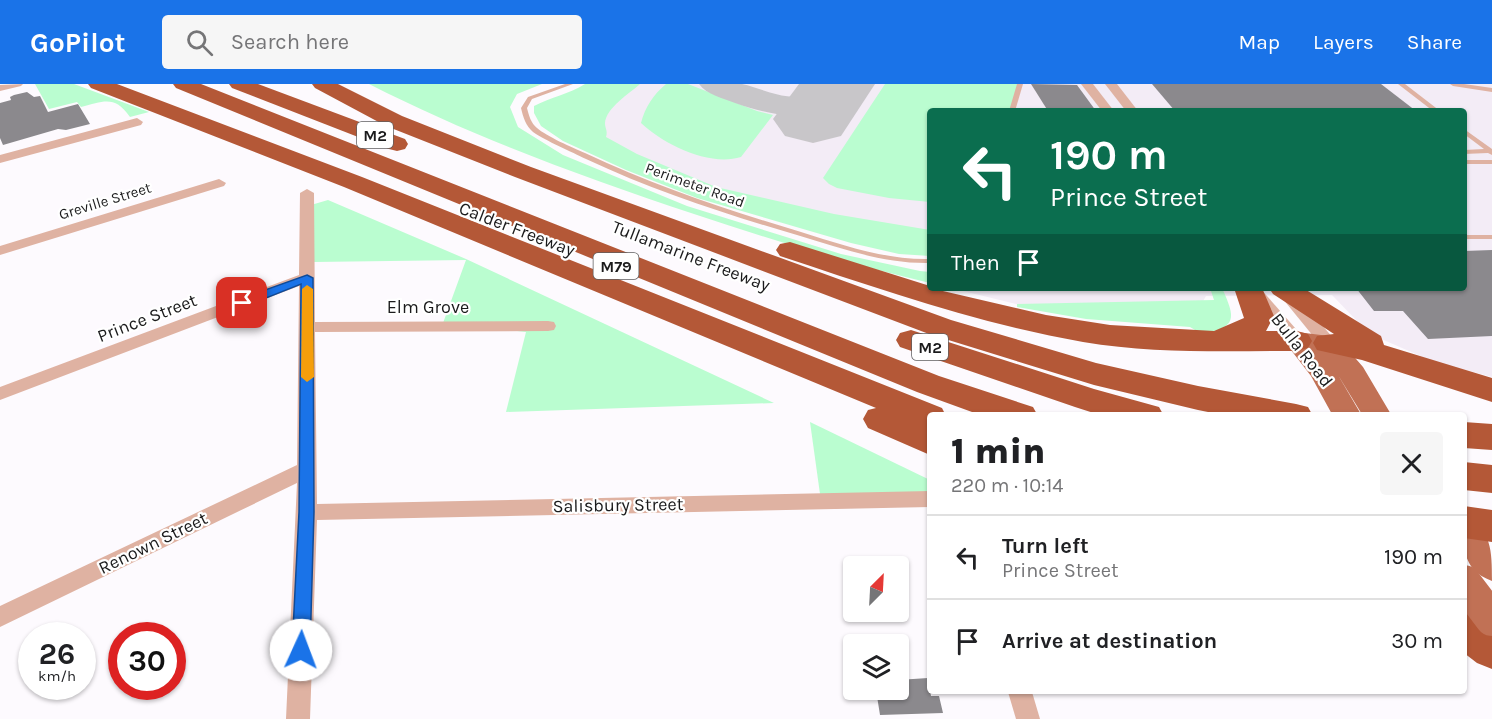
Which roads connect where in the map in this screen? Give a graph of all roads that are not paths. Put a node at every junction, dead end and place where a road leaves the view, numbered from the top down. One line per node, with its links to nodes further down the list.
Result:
1 (17, 84): 15 (street)
2 (142, 84): 49 (highway, Calder Freeway / M79)
3 (183, 84): 49 (highway, Tullamarine Freeway / M2)
4 (239, 84): 30 (highway, Tullamarine Freeway / M2)
5 (304, 84): 30 (highway, Calder Freeway)
6 (322, 84): 44 (highway)
7 (348, 84): 26 (highway)
8 (570, 84): 36 (lane, Perimeter Road)
9 (1020, 84): 17 (lane)
10 (1087, 84): 18 (street)
11 (1111, 84): 19 (street)
12 (1401, 84): 20 (lane)
13 (1453, 84): 16 (lane)
14 (105, 86): 32 (highway)
15 (0, 88)
16 (1492, 90)
17 (1013, 108)
18 (1106, 108)
19 (1130, 108)
20 (1433, 108)
21 (137, 122): 25 (street)
22 (1467, 133): 24 (lane)
23 (1467, 152): 24 (lane)
24 (1491, 152)
25 (0, 159)
26 (534, 161): 44 (highway); 45 (highway)
27 (1467, 162): 28 (lane)
28 (1492, 162)
29 (219, 183): 35 (street, Greville Street)
30 (512, 187): 53 (highway, Tullamarine Freeway / M2)
31 (307, 193): 37 (street)
32 (432, 215): 57 (highway); 60 (highway)
33 (1467, 237): 34 (lane)
34 (1492, 237)
35 (0, 251)
36 (927, 261)
37 (307, 278): 43 (street); 51 (street, Prince Street)
38 (1250, 291): 45 (highway)
39 (1252, 291): 46 (street, Bulla Road)
40 (1285, 291): 47 (street, Bulla Road)
41 (1287, 291): 48 (highway)
42 (548, 326): 43 (street, Elm Grove)
43 (308, 327): 61 (street)
44 (940, 327): 54 (highway)
45 (1222, 340): 46 (highway)
46 (1297, 341): 47 (main road); 55 (main road, Bulla Road)
47 (1328, 342): 48 (highway); 56 (main road, Bulla Road)
48 (1414, 365): 50 (highway)
49 (927, 384): 52 (highway, Tullamarine Freeway / M2)
50 (1492, 390)
51 (0, 394)
52 (1009, 412)
53 (1133, 412)
54 (1274, 412)
55 (1345, 412)
56 (1375, 412)
57 (927, 416)
58 (1467, 435): 59 (highway)
59 (1492, 437)
60 (927, 441)
61 (306, 470): 65 (street); 69 (street, Renown Street)
62 (1467, 476): 63 (highway)
63 (1492, 479)
64 (927, 499): 65 (street, Salisbury Street)
65 (307, 512): 72 (street)
66 (1476, 526): 67 (main road)
67 (1492, 566)
68 (1467, 591): 70 (main road, bridge)
69 (0, 617)
70 (1479, 625)
71 (1021, 694): 73 (street)
72 (298, 719)
73 (1028, 719)

